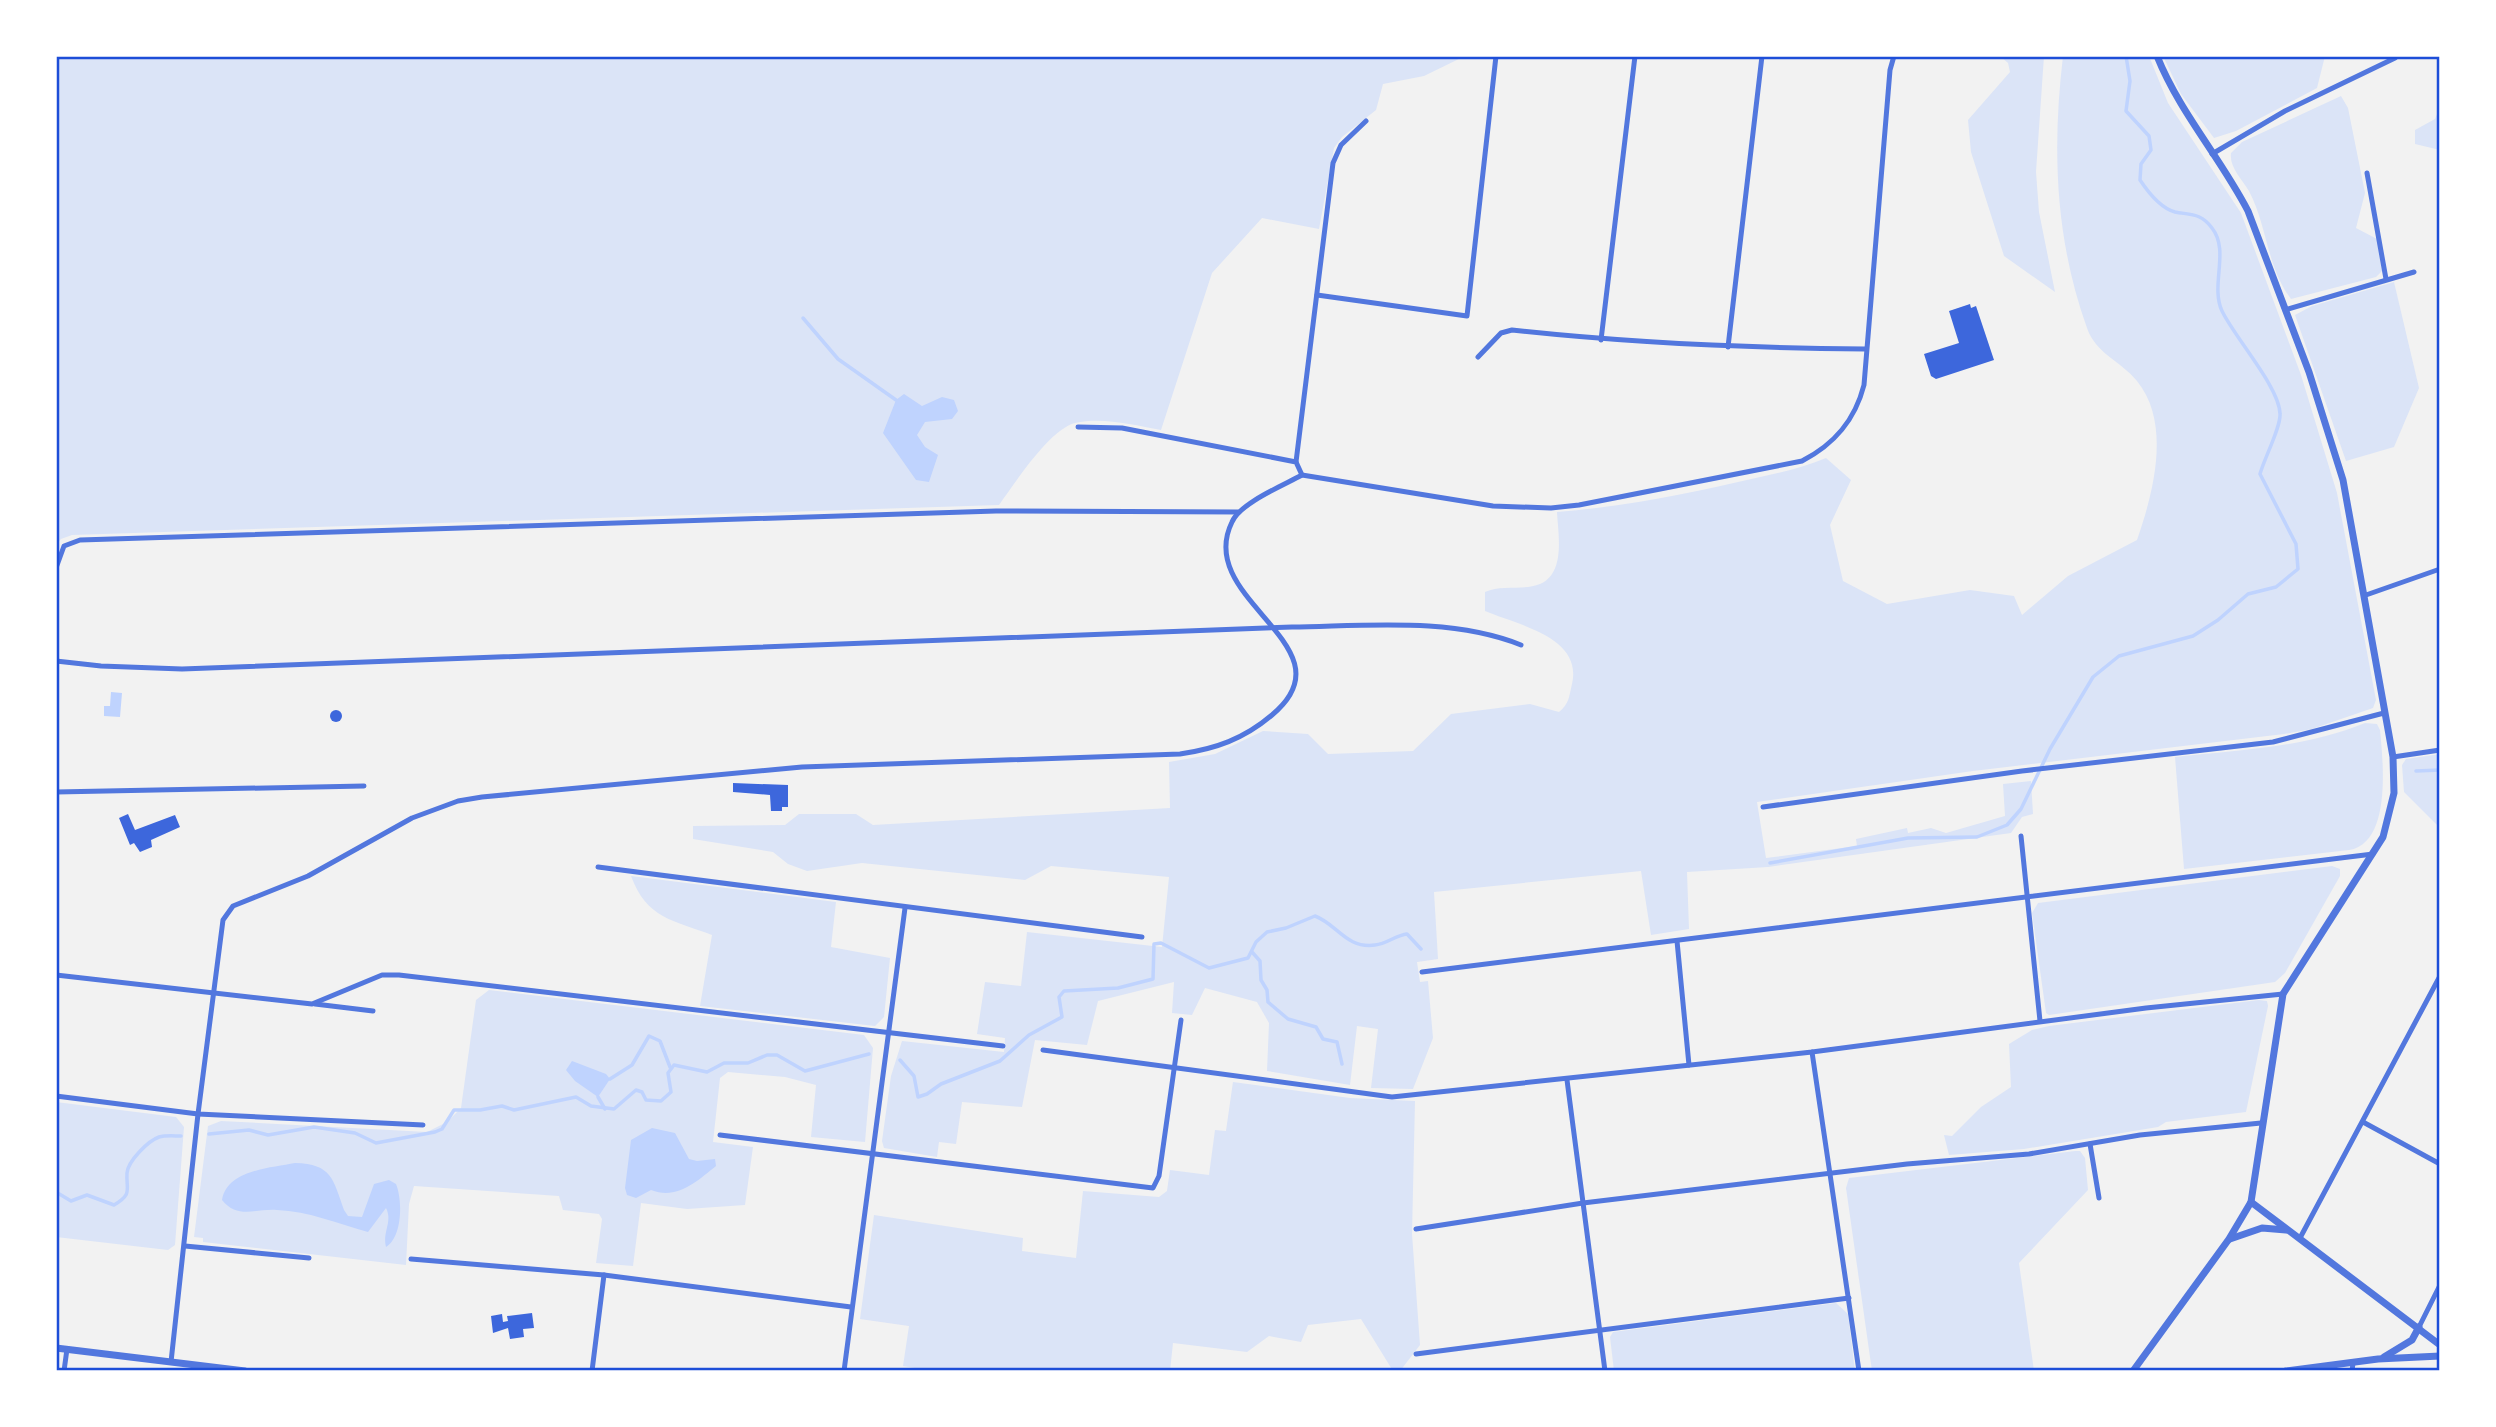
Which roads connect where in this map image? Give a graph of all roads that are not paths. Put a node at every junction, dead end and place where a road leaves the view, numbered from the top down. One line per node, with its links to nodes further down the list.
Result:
1 (1496, 56): 12 (street)
2 (1635, 56): 14 (street)
3 (1762, 56): 15 (street)
4 (1894, 56): 16 (street)
5 (2157, 56): 8 (street)
6 (2395, 58): 8 (street)
7 (1366, 121): 12 (street)
8 (2212, 154): 13 (street)
9 (2367, 173): 11 (street)
10 (2414, 272): 11 (street)
11 (2386, 279): 13 (street)
12 (1317, 295): 19 (street)
13 (2285, 310): 24 (street)
14 (1601, 340): 15 (street); 17 (street)
15 (1728, 347): 16 (street)
16 (1865, 349): 20 (street)
17 (1478, 357)
18 (1078, 427): 19 (street)
19 (1296, 462): 20 (street)
20 (1302, 475): 21 (street)
21 (1238, 512): 22 (street); 25 (street)
22 (56, 568)
23 (2440, 569): 24 (street)
24 (2366, 595): 28 (street)
25 (1273, 627): 26 (street); 27 (street); 44 (street)
26 (1521, 645)
27 (56, 661)
28 (2384, 713): 30 (street); 33 (street)
29 (2440, 750): 30 (street)
30 (2393, 757): 35 (street)
31 (364, 786): 32 (street)
32 (56, 792)
33 (1763, 807)
34 (2021, 836): 37 (street)
35 (2373, 854): 37 (street); 45 (street)
36 (598, 867): 38 (street)
37 (2025, 897): 40 (street); 49 (street)
38 (905, 908): 39 (street); 50 (street)
39 (1142, 937)
40 (1677, 941): 41 (street); 54 (street)
41 (1422, 972)
42 (56, 975): 44 (street)
43 (2440, 976): 59 (street)
44 (214, 993): 46 (street); 58 (street)
45 (2283, 994): 49 (street); 60 (street)
46 (312, 1004): 47 (street); 50 (street)
47 (373, 1011)
48 (1181, 1020): 55 (street)
49 (2040, 1021): 53 (street)
50 (888, 1034): 51 (street); 64 (street)
51 (1003, 1046)
52 (1043, 1050): 55 (street)
53 (1812, 1052): 54 (street); 66 (street)
54 (1689, 1065): 56 (street)
55 (1175, 1069): 56 (street); 64 (street)
56 (1567, 1080): 69 (street)
57 (56, 1096): 58 (street)
58 (198, 1114): 61 (street); 74 (street)
59 (2363, 1122): 65 (street); 72 (street)
60 (2261, 1123): 63 (street); 68 (street)
61 (423, 1125)
62 (720, 1135): 64 (street)
63 (2090, 1144): 66 (street); 67 (street)
64 (871, 1156): 80 (street)
65 (2440, 1164)
66 (1830, 1173): 69 (street); 79 (street)
67 (2099, 1198)
68 (2251, 1202): 71 (street); 73 (street)
69 (1583, 1203): 70 (street); 82 (street)
70 (1416, 1229)
71 (2289, 1231): 72 (street); 73 (street)
72 (2300, 1238): 81 (street)
73 (2229, 1239): 97 (street)
74 (185, 1246): 75 (street); 89 (street)
75 (309, 1258)
76 (411, 1259): 77 (street)
77 (604, 1275): 80 (street); 93 (street)
78 (2440, 1285): 81 (street)
79 (1849, 1298): 82 (street); 96 (street)
80 (851, 1307): 94 (street)
81 (2419, 1327): 83 (street); 88 (street)
82 (1600, 1329): 86 (street); 95 (street)
83 (2440, 1345)
84 (56, 1348): 85 (street)
85 (67, 1349): 89 (street); 91 (street)
86 (1416, 1354)
87 (2440, 1356): 88 (street)
88 (2378, 1359): 90 (street)
89 (171, 1362): 92 (street)
90 (2353, 1367): 98 (street)
91 (64, 1371)
92 (245, 1371)
93 (592, 1371)
94 (844, 1371)
95 (1605, 1371)
96 (1859, 1371)
97 (2133, 1371)
98 (2286, 1371)

